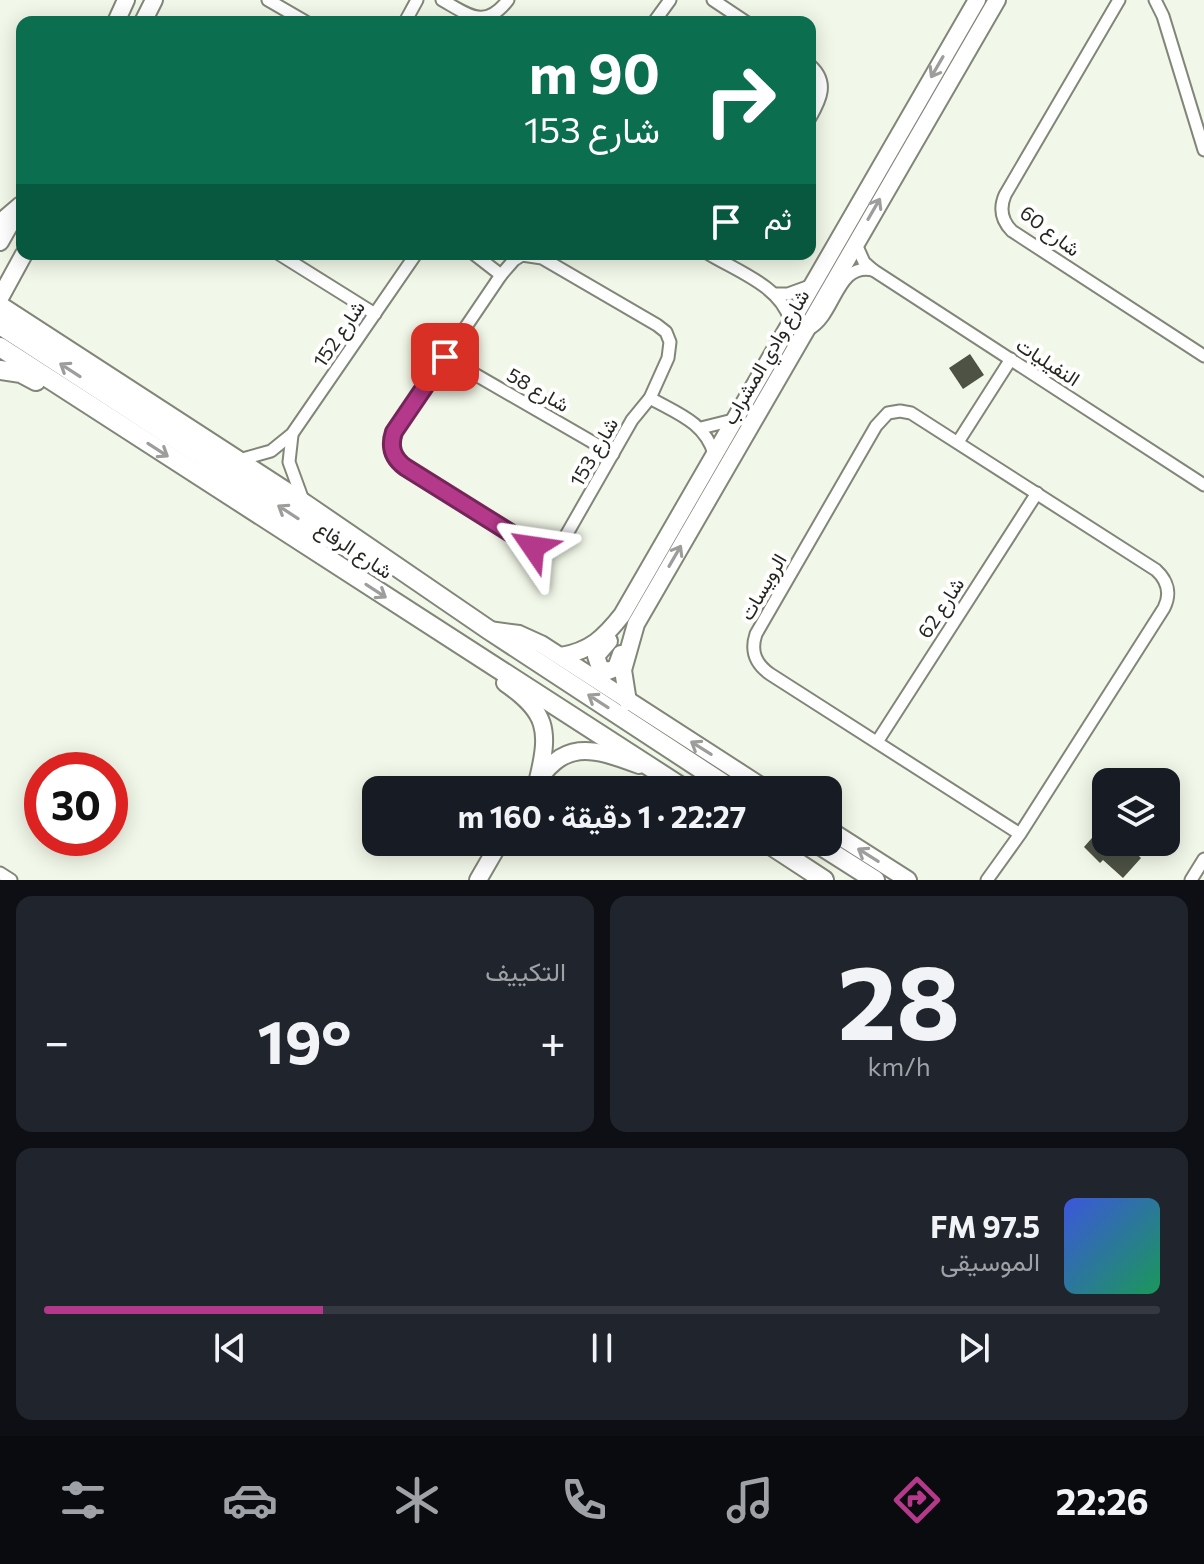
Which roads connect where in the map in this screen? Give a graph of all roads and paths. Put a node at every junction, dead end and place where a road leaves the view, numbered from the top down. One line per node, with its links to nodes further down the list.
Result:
1 (268, 0): 9 (street)
2 (442, 0): 10 (street)
3 (508, 0): 11 (street)
4 (713, 0): 12 (street)
5 (977, 0): 30 (street, شارع وادي المشراب, one-way to 30)
6 (997, 0): 20 (street, شارع وادي المشراب, one-way to 6)
7 (1119, 0): 38 (street, شارع 60)
8 (1155, 0): 15 (street)
9 (296, 16)
10 (474, 16)
11 (493, 16)
12 (737, 16)
13 (816, 73): 14 (street)
14 (816, 106)
15 (1204, 150)
16 (16, 210): 18 (main road)
17 (16, 214): 19 (street)
18 (0, 224)
19 (0, 242)
20 (855, 242): 28 (street, النفيليات); 36 (street, شارع وادي المشراب)
21 (21, 260): 32 (street)
22 (289, 260): 33 (street)
23 (412, 260): 33 (street, شارع 152)
24 (482, 260): 29 (street)
25 (516, 260): 29 (street, شارع 153)
26 (544, 260): 42 (street, شارع 153)
27 (719, 260): 31 (street)
28 (873, 270): 36 (street); 40 (street, النفيليات)
29 (501, 275): 39 (street, شارع 153)
30 (810, 286): 31 (street); 34 (street, شارع وادي المشراب)
31 (775, 294): 34 (street)
32 (1, 297): 50 (main road, شارع الرفاع)
33 (375, 314): 46 (street, شارع 152)
34 (790, 320): 44 (street, شارع وادي المشراب)
35 (0, 325): 54 (main road, one-way to 35)
36 (805, 332): 55 (street, شارع وادي المشراب, one-way to 36)
37 (0, 347): 43 (main road, شارع الرفاع)
38 (1204, 356)
39 (445, 357): 48 (street, شارع 58); 48 (street, شارع 153)
40 (1011, 359): 47 (street); 51 (street, النفيليات)
41 (0, 370): 43 (main road)
42 (650, 398): 45 (street); 48 (street, شارع 153)
43 (92, 407): 57 (main road, شارع الرفاع, one-way to 57)
44 (733, 420): 45 (street); 49 (street, شارع وادي المشراب)
45 (701, 428): 49 (street)
46 (292, 434): 50 (street, شارع 152); 53 (street)
47 (958, 442): 52 (street, الرويسات); 60 (street, الرويسات)
48 (613, 454)
49 (714, 454): 55 (street, شارع وادي المشراب)
50 (236, 461): 53 (main road, شارع الرفاع)
51 (1204, 485)
52 (1037, 493): 60 (street, شارع 62); 67 (street, الرويسات)
53 (305, 504): 54 (main road, شارع الرفاع)
54 (407, 573): 56 (main road, شارع الرفاع)
55 (629, 620): 58 (street, شارع وادي المشراب); 59 (street, شارع وادي المشراب)
56 (489, 630): 58 (street, شارع الرفاع); 65 (main road, شارع الرفاع, one-way to 56)
57 (467, 649): 61 (main road, شارع الرفاع); 62 (street)
58 (561, 656): 59 (street, شارع الرفاع)
59 (628, 702): 66 (street, شارع الرفاع, one-way to 59)
60 (877, 742): 67 (street, الرويسات)
61 (656, 771): 63 (street); 64 (main road, شارع الرفاع)
62 (537, 776)
63 (544, 776)
64 (664, 776)
65 (712, 776)
66 (745, 776)
67 (1020, 834): 79 (street, الرويسات)
68 (842, 838): 78 (street, one-way to 68)
69 (492, 856): 75 (street)
70 (787, 856): 76 (main road)
71 (837, 856): 77 (main road)
72 (1204, 859): 80 (street)
73 (0, 873): 74 (street)
74 (11, 880)
75 (478, 880)
76 (824, 880)
77 (875, 880)
78 (908, 880)
79 (987, 880)
80 (1191, 880)

